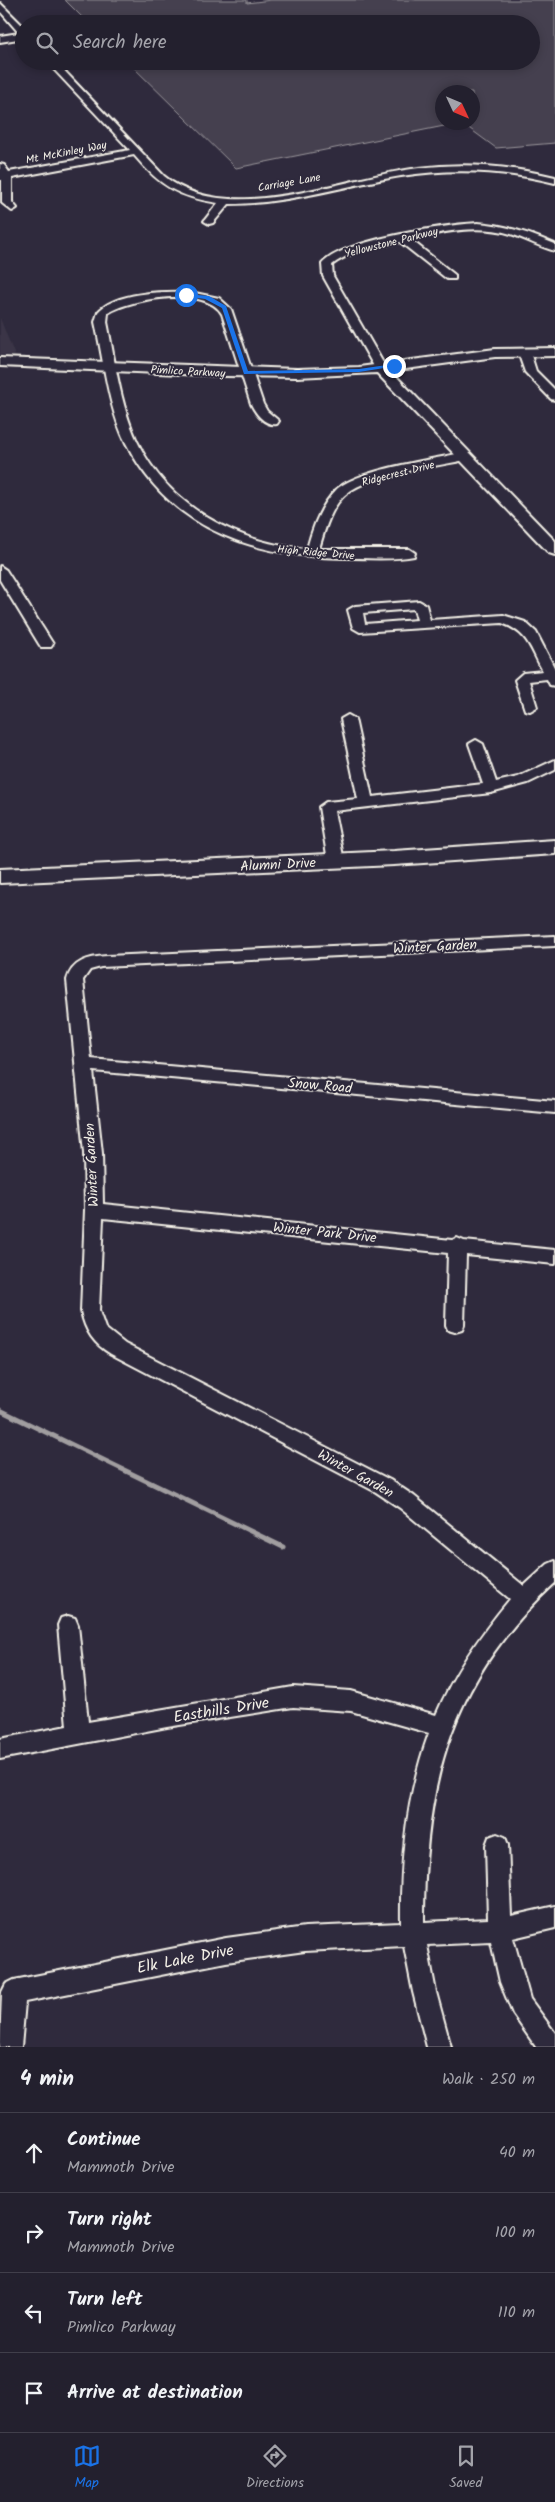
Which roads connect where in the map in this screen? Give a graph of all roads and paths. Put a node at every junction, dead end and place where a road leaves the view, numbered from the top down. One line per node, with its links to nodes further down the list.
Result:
1 (0, 6): 2 (street)
2 (15, 24)
3 (15, 36): 4 (street)
4 (0, 39)
5 (59, 70): 6 (street, Carriage Lane)
6 (136, 152): 8 (street, Mt McKinley Way); 10 (street, Carriage Lane)
7 (0, 167): 8 (street)
8 (4, 176): 11 (street)
9 (555, 180): 10 (street, Carriage Lane)
10 (226, 201): 12 (street)
11 (12, 208)
12 (209, 221)
13 (403, 238): 14 (street, Yellowstone Parkway); 15 (street); 20 (street, Yellowstone Parkway)
14 (555, 248)
15 (451, 277)
16 (524, 352): 17 (street, Pimlico Parkway); 20 (street, Pimlico Parkway); 22 (street)
17 (555, 352)
18 (0, 362): 19 (street, Pimlico Parkway)
19 (112, 367): 21 (street, Pimlico Parkway); 21 (street, High Ridge Drive); 26 (street, High Ridge Drive)
20 (380, 368): 21 (street, Pimlico Parkway); 24 (street, Yellowstone Parkway)
21 (246, 373): 23 (street)
22 (555, 397)
23 (273, 421)
24 (464, 456): 25 (street, Yellowstone Parkway); 26 (street, Ridgecrest Drive)
25 (555, 550)
26 (312, 553): 27 (street, High Ridge Drive)
27 (410, 553)
28 (0, 570): 30 (street)
29 (425, 623): 29 (street); 31 (street)
30 (46, 644)
31 (553, 678): 32 (street)
32 (530, 707)
33 (348, 718): 37 (street)
34 (476, 744): 36 (street)
35 (555, 764): 36 (street)
36 (490, 788): 37 (street)
37 (366, 803): 40 (street)
38 (555, 832): 40 (main road, Alumni Drive)
39 (555, 847): 40 (main road, Alumni Drive)
40 (334, 854): 41 (main road, Alumni Drive); 42 (main road, Alumni Drive)
41 (0, 861)
42 (0, 876)
43 (555, 941): 44 (street, Winter Garden)
44 (84, 1064): 45 (street, Snow Road); 46 (street, Winter Garden)
45 (555, 1107)
46 (94, 1210): 47 (street, Winter Park Drive); 51 (street, Winter Garden)
47 (457, 1246): 48 (street, Winter Park Drive); 49 (street)
48 (555, 1257)
49 (454, 1325)
50 (555, 1570): 51 (street)
51 (524, 1598): 53 (street)
52 (68, 1625): 54 (street)
53 (440, 1726): 54 (street, Easthills Drive); 59 (street)
54 (79, 1734): 55 (street, Easthills Drive)
55 (0, 1749)
56 (497, 1845): 58 (street)
57 (555, 1918): 58 (street)
58 (500, 1930): 59 (street); 62 (street)
59 (414, 1934): 60 (street, Elk Lake Drive); 61 (street)
60 (10, 2047)
61 (439, 2047)
62 (551, 2047)

